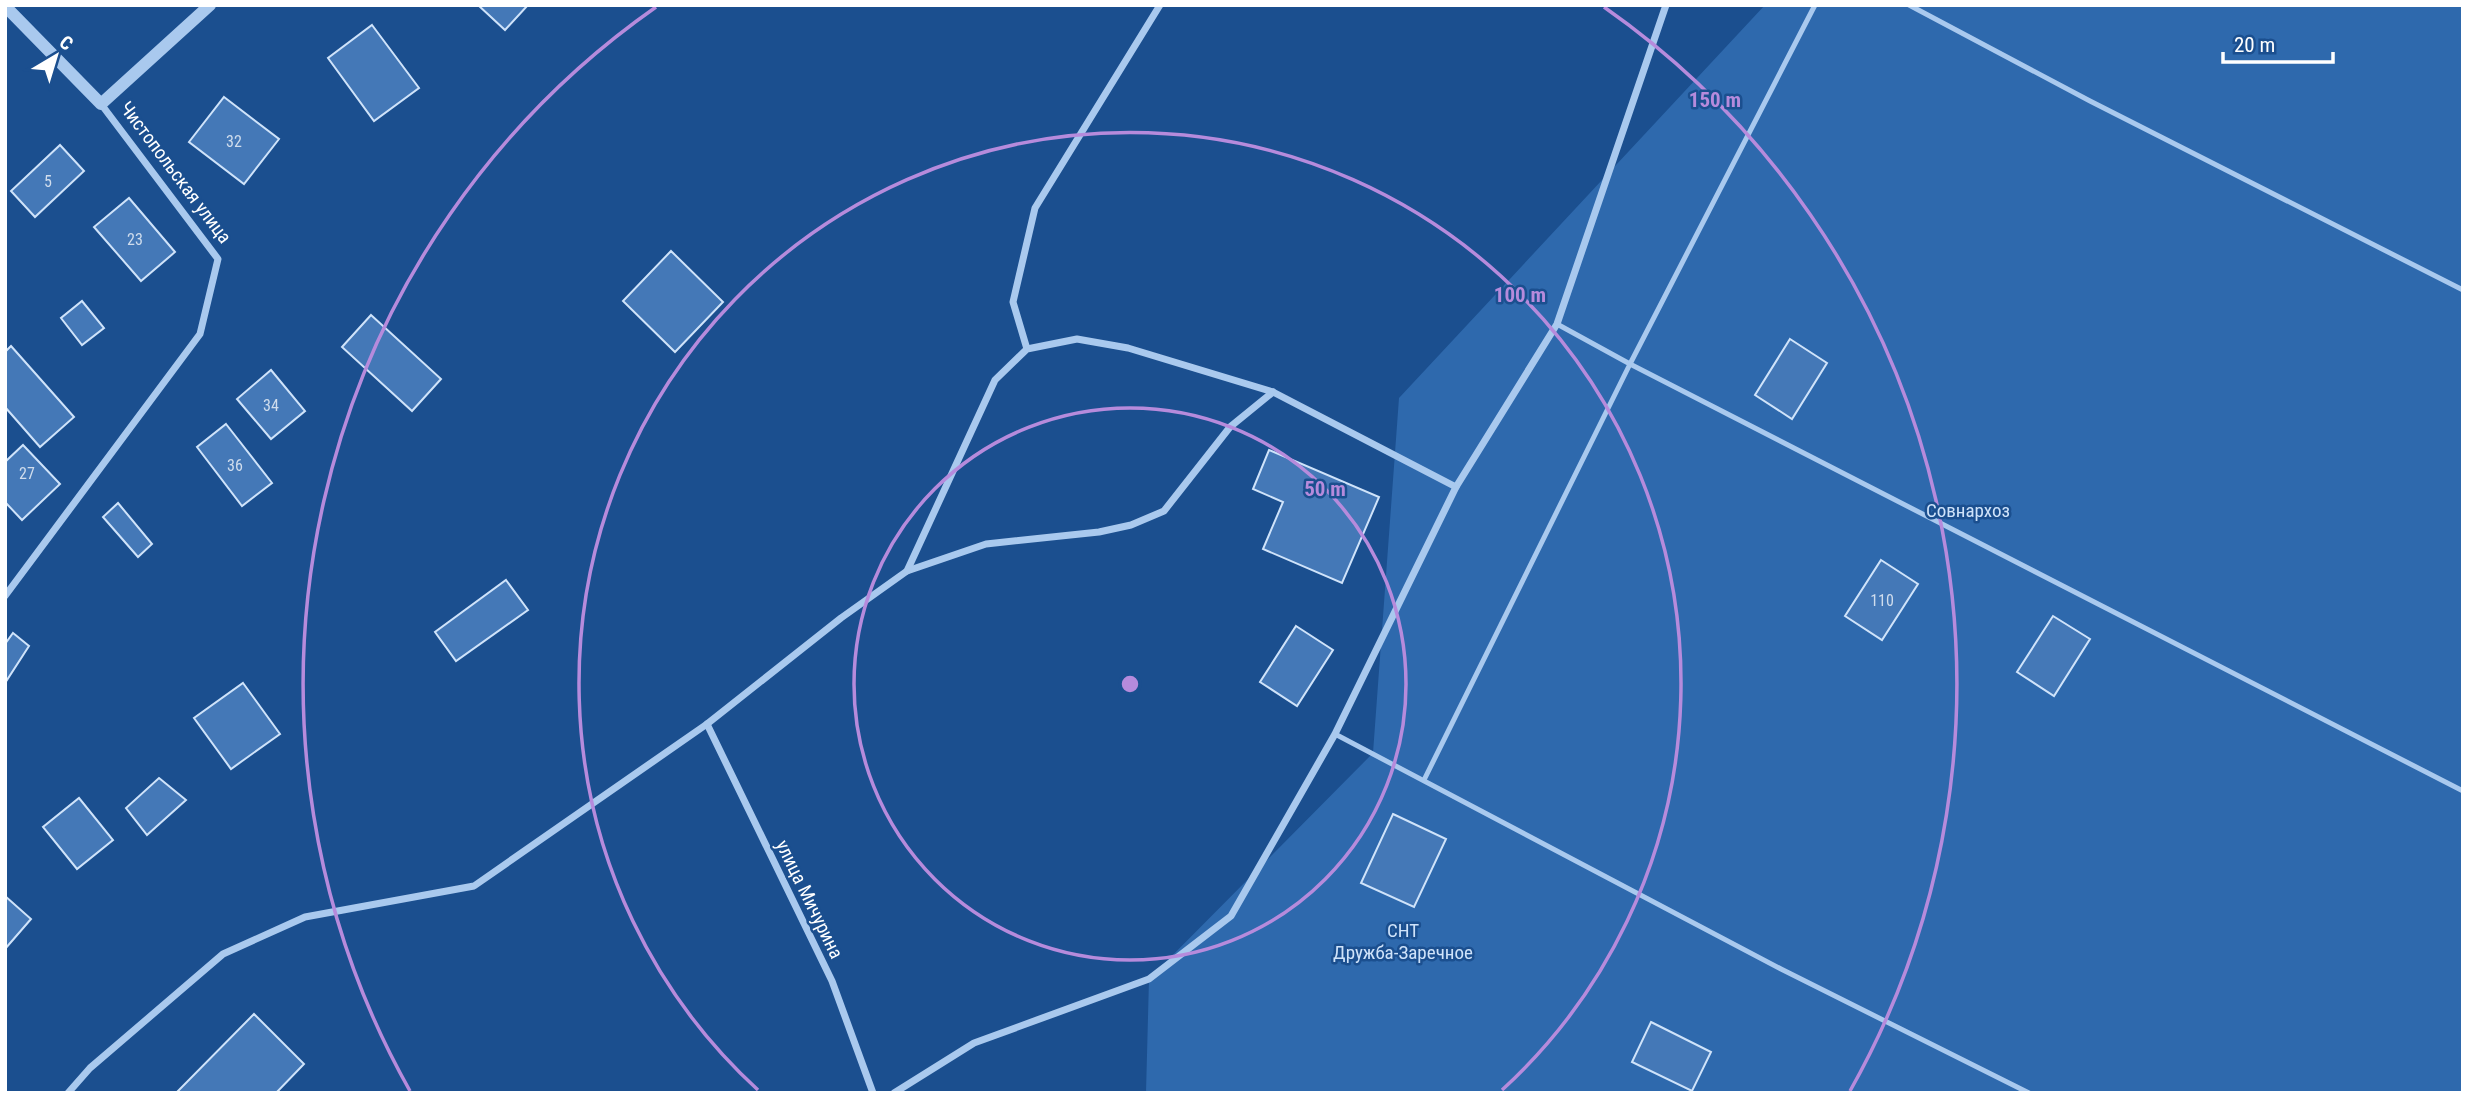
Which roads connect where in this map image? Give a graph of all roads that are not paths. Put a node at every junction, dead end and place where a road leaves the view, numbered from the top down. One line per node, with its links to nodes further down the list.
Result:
1 (210, 5): 7 (street, Чистопольская улица)
2 (1160, 5): 10 (street)
3 (1666, 5): 9 (street)
4 (1815, 5): 11 (lane)
5 (1909, 5): 8 (lane)
6 (5, 6): 7 (street)
7 (101, 104): 15 (street, Чистопольская улица)
8 (2463, 290)
9 (1557, 324): 11 (lane); 13 (street)
10 (1027, 349): 12 (street); 14 (street)
11 (1630, 364): 18 (lane); 19 (lane)
12 (1273, 392): 13 (street); 14 (street)
13 (1456, 487): 17 (street)
14 (907, 572): 16 (street)
15 (5, 596)
16 (707, 724): 20 (street); 21 (street, улица Мичурина)
17 (1335, 734): 18 (lane); 22 (street)
18 (1424, 780): 23 (lane)
19 (2463, 791)
20 (68, 1093)
21 (873, 1093)
22 (894, 1093)
23 (2029, 1093)

